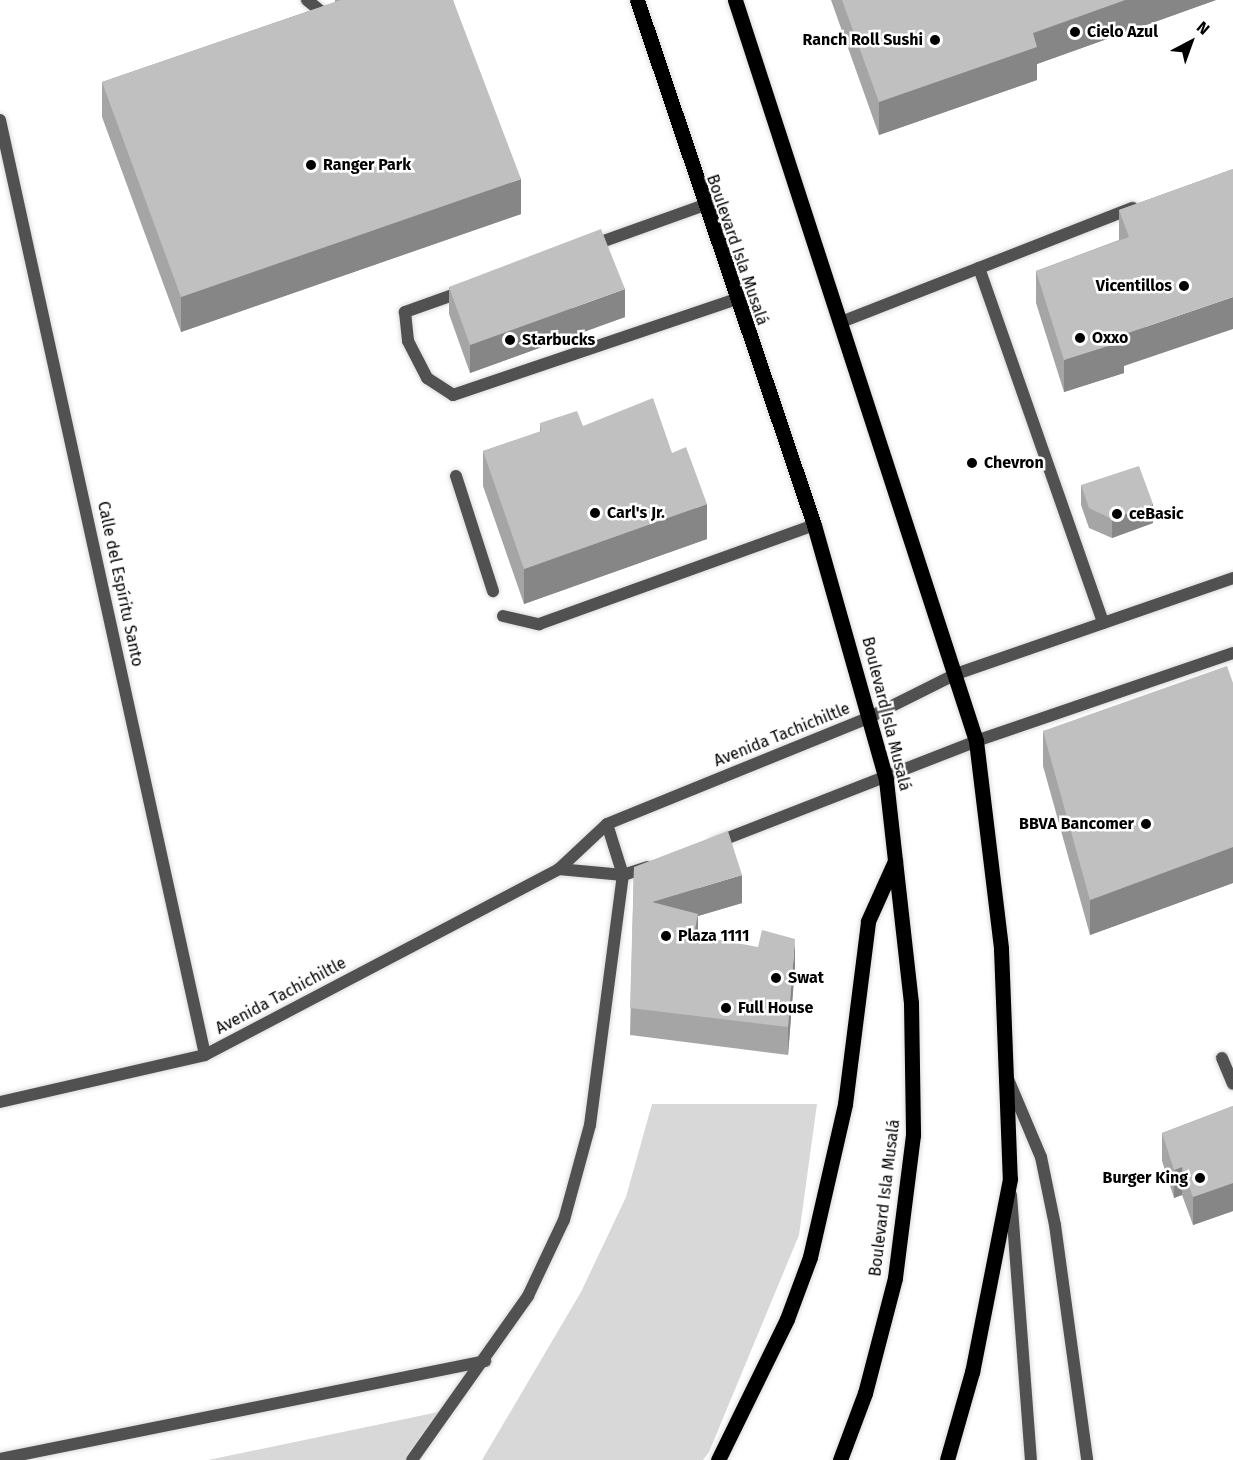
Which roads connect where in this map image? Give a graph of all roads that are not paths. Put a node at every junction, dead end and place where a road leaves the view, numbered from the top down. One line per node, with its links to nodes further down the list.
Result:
1 (307, 0): 4 (street)
2 (637, 0): 7 (main road, Boulevard Isla Musalá)
3 (735, 0): 12 (main road)
4 (342, 24)
5 (0, 120): 30 (street, Calle del Espíritu Santo)
6 (1145, 204): 9 (street)
7 (702, 207): 8 (street); 11 (main road, Boulevard Isla Musalá)
8 (570, 253)
9 (979, 268): 12 (street); 18 (street)
10 (482, 285): 11 (street)
11 (734, 300): 14 (main road, Boulevard Isla Musalá)
12 (844, 321): 20 (main road)
13 (456, 476): 16 (street)
14 (814, 525): 17 (street); 21 (main road, Boulevard Isla Musalá)
15 (1233, 578): 18 (street, Avenida Tachichiltle)
16 (493, 591)
17 (503, 616)
18 (1103, 623): 20 (street, Avenida Tachichiltle)
19 (1233, 652): 22 (street)
20 (956, 674): 21 (street, Avenida Tachichiltle); 22 (main road)
21 (870, 717): 23 (main road, Boulevard Isla Musalá); 24 (street, Avenida Tachichiltle)
22 (976, 741): 23 (street); 32 (main road)
23 (886, 780): 25 (street); 26 (main road, Boulevard Isla Musalá)
24 (607, 824): 28 (street, Avenida Tachichiltle); 29 (street)
25 (699, 849)
26 (897, 858): 39 (main road); 40 (main road, Boulevard Isla Musalá)
27 (666, 860): 29 (street)
28 (559, 869): 29 (street); 30 (street, Avenida Tachichiltle)
29 (623, 875): 36 (street)
30 (205, 1055): 34 (street, Avenida Tachichiltle)
31 (1222, 1058): 33 (street)
32 (1006, 1075): 35 (main road); 43 (street)
33 (1233, 1084)
34 (0, 1102)
35 (1010, 1179): 41 (main road); 42 (street)
36 (485, 1361): 37 (street); 38 (street)
37 (0, 1459)
38 (412, 1460)
39 (718, 1460)
40 (840, 1460)
41 (946, 1460)
42 (1031, 1460)
43 (1087, 1460)

